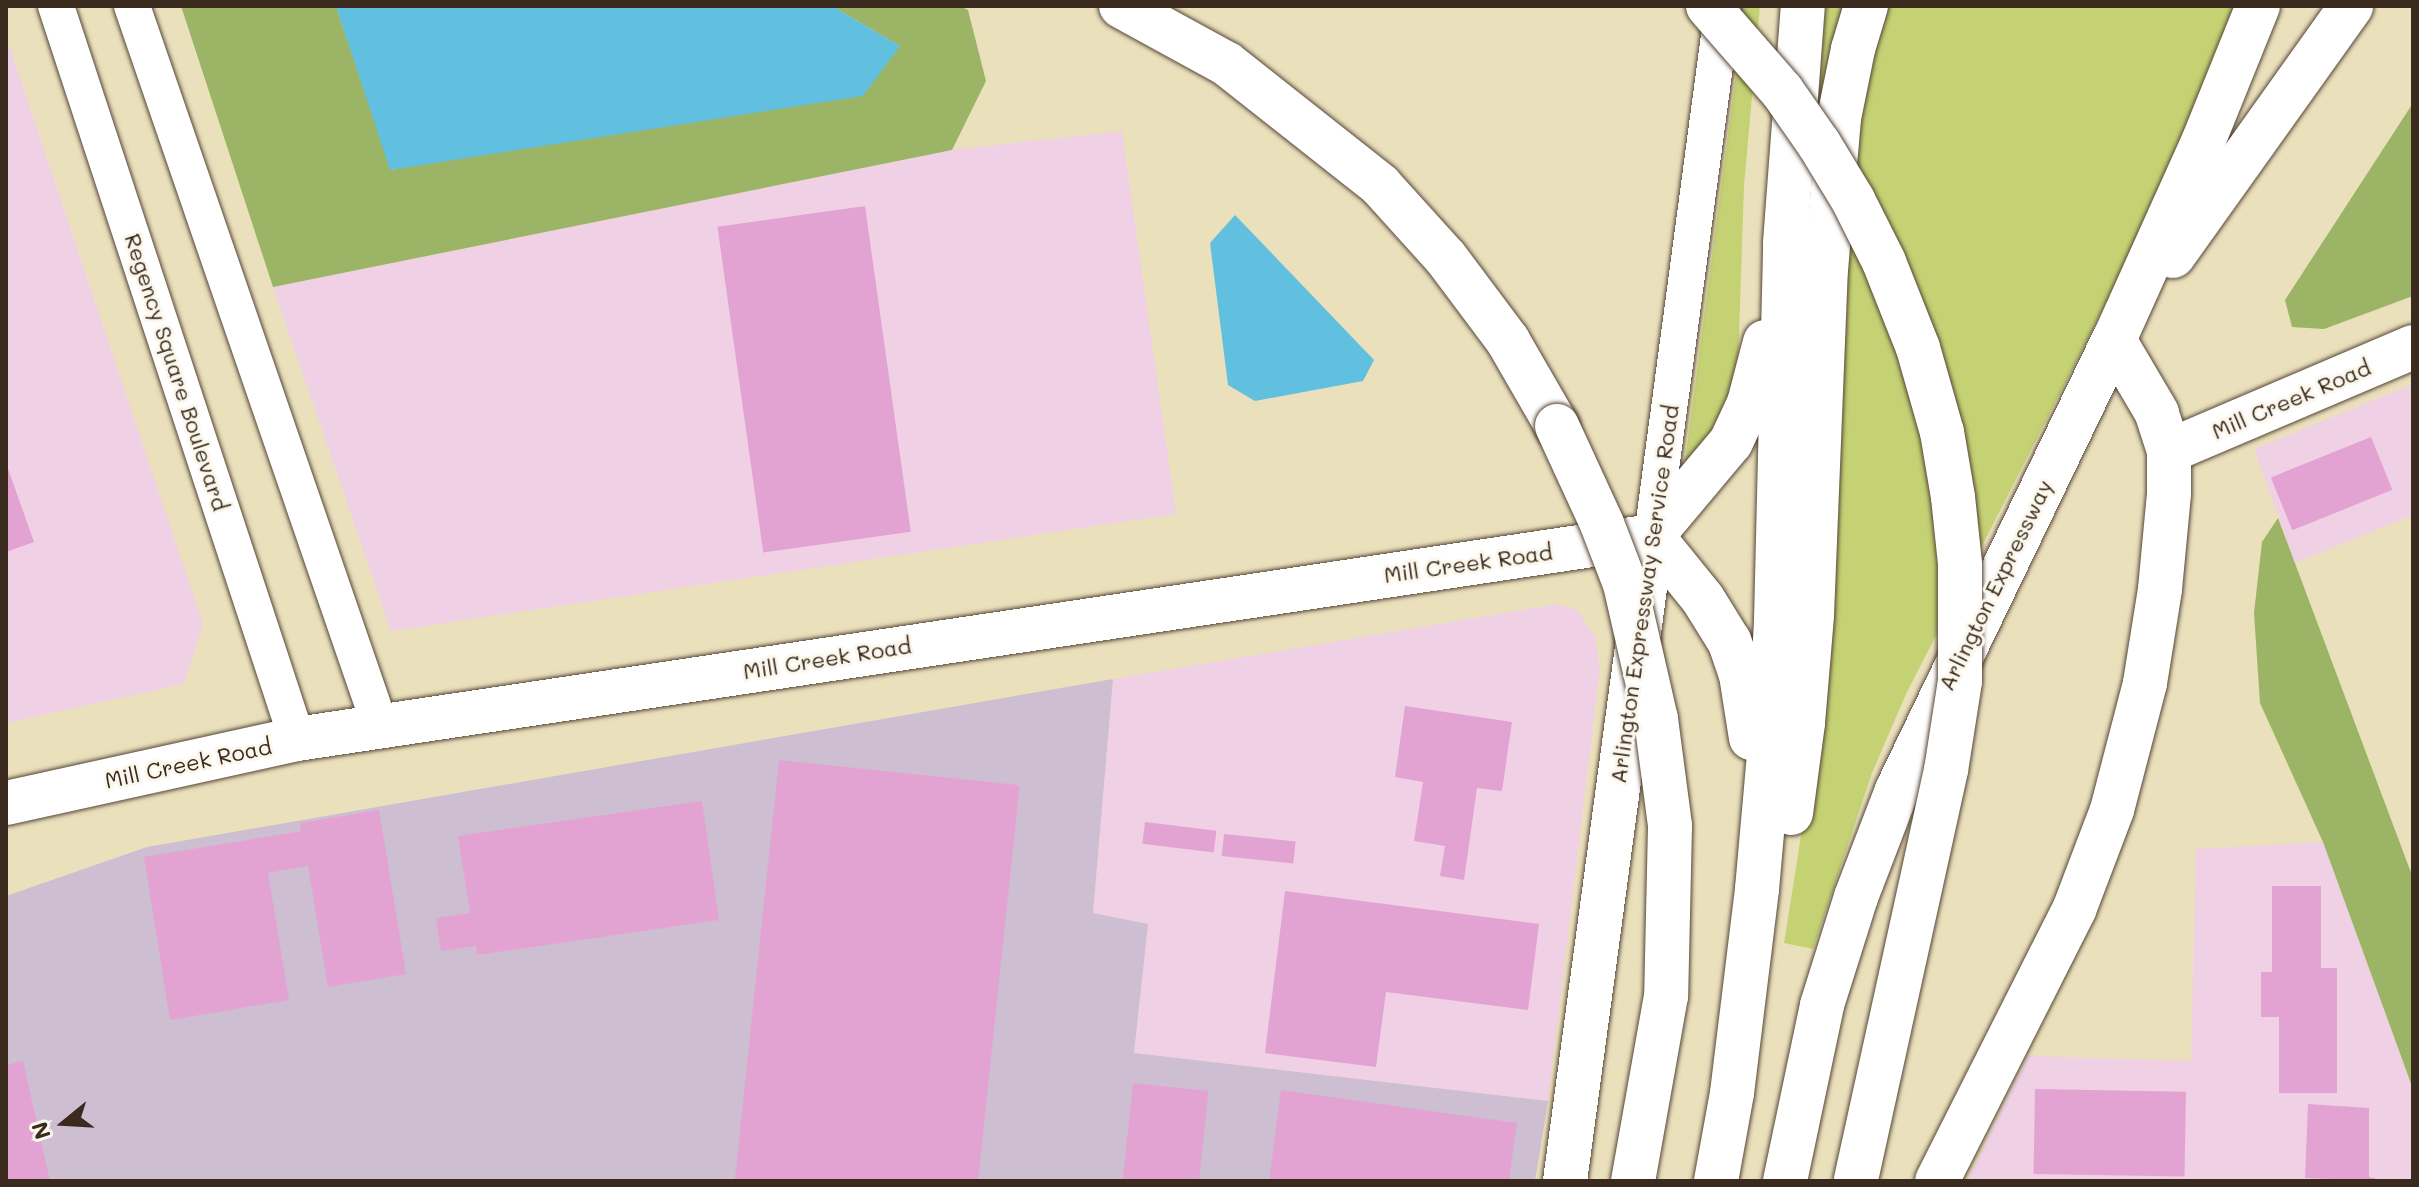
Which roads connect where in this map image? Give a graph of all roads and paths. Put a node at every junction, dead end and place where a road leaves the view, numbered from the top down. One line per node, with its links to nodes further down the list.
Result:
1 (56, 6): 16 (street, Regency Square Boulevard)
2 (132, 6): 15 (street)
3 (1121, 6): 21 (main road, bridge)
4 (1708, 6): 24 (main road, bridge)
5 (1723, 6): 14 (street, Arlington Expressway Service Road)
6 (1803, 6): 10 (main road)
7 (1866, 6): 19 (main road)
8 (2258, 6): 11 (main road, Arlington Expressway)
9 (2351, 6): 11 (main road)
10 (1789, 173): 14 (main road); 18 (main road)
11 (2114, 340): 13 (main road); 23 (main road, Arlington Expressway)
12 (2413, 347): 13 (main road, Mill Creek Road)
13 (2169, 451): 25 (main road)
14 (1652, 536): 15 (main road, Mill Creek Road); 18 (main road); 20 (main road, Arlington Expressway Service Road)
15 (380, 726): 16 (main road, Mill Creek Road)
16 (297, 739): 17 (main road, Mill Creek Road)
17 (6, 803)
18 (1757, 889): 19 (main road)
19 (1732, 1093): 22 (main road)
20 (1565, 1181)
21 (1633, 1181)
22 (1716, 1181)
23 (1785, 1181)
24 (1856, 1181)
25 (1937, 1181)

